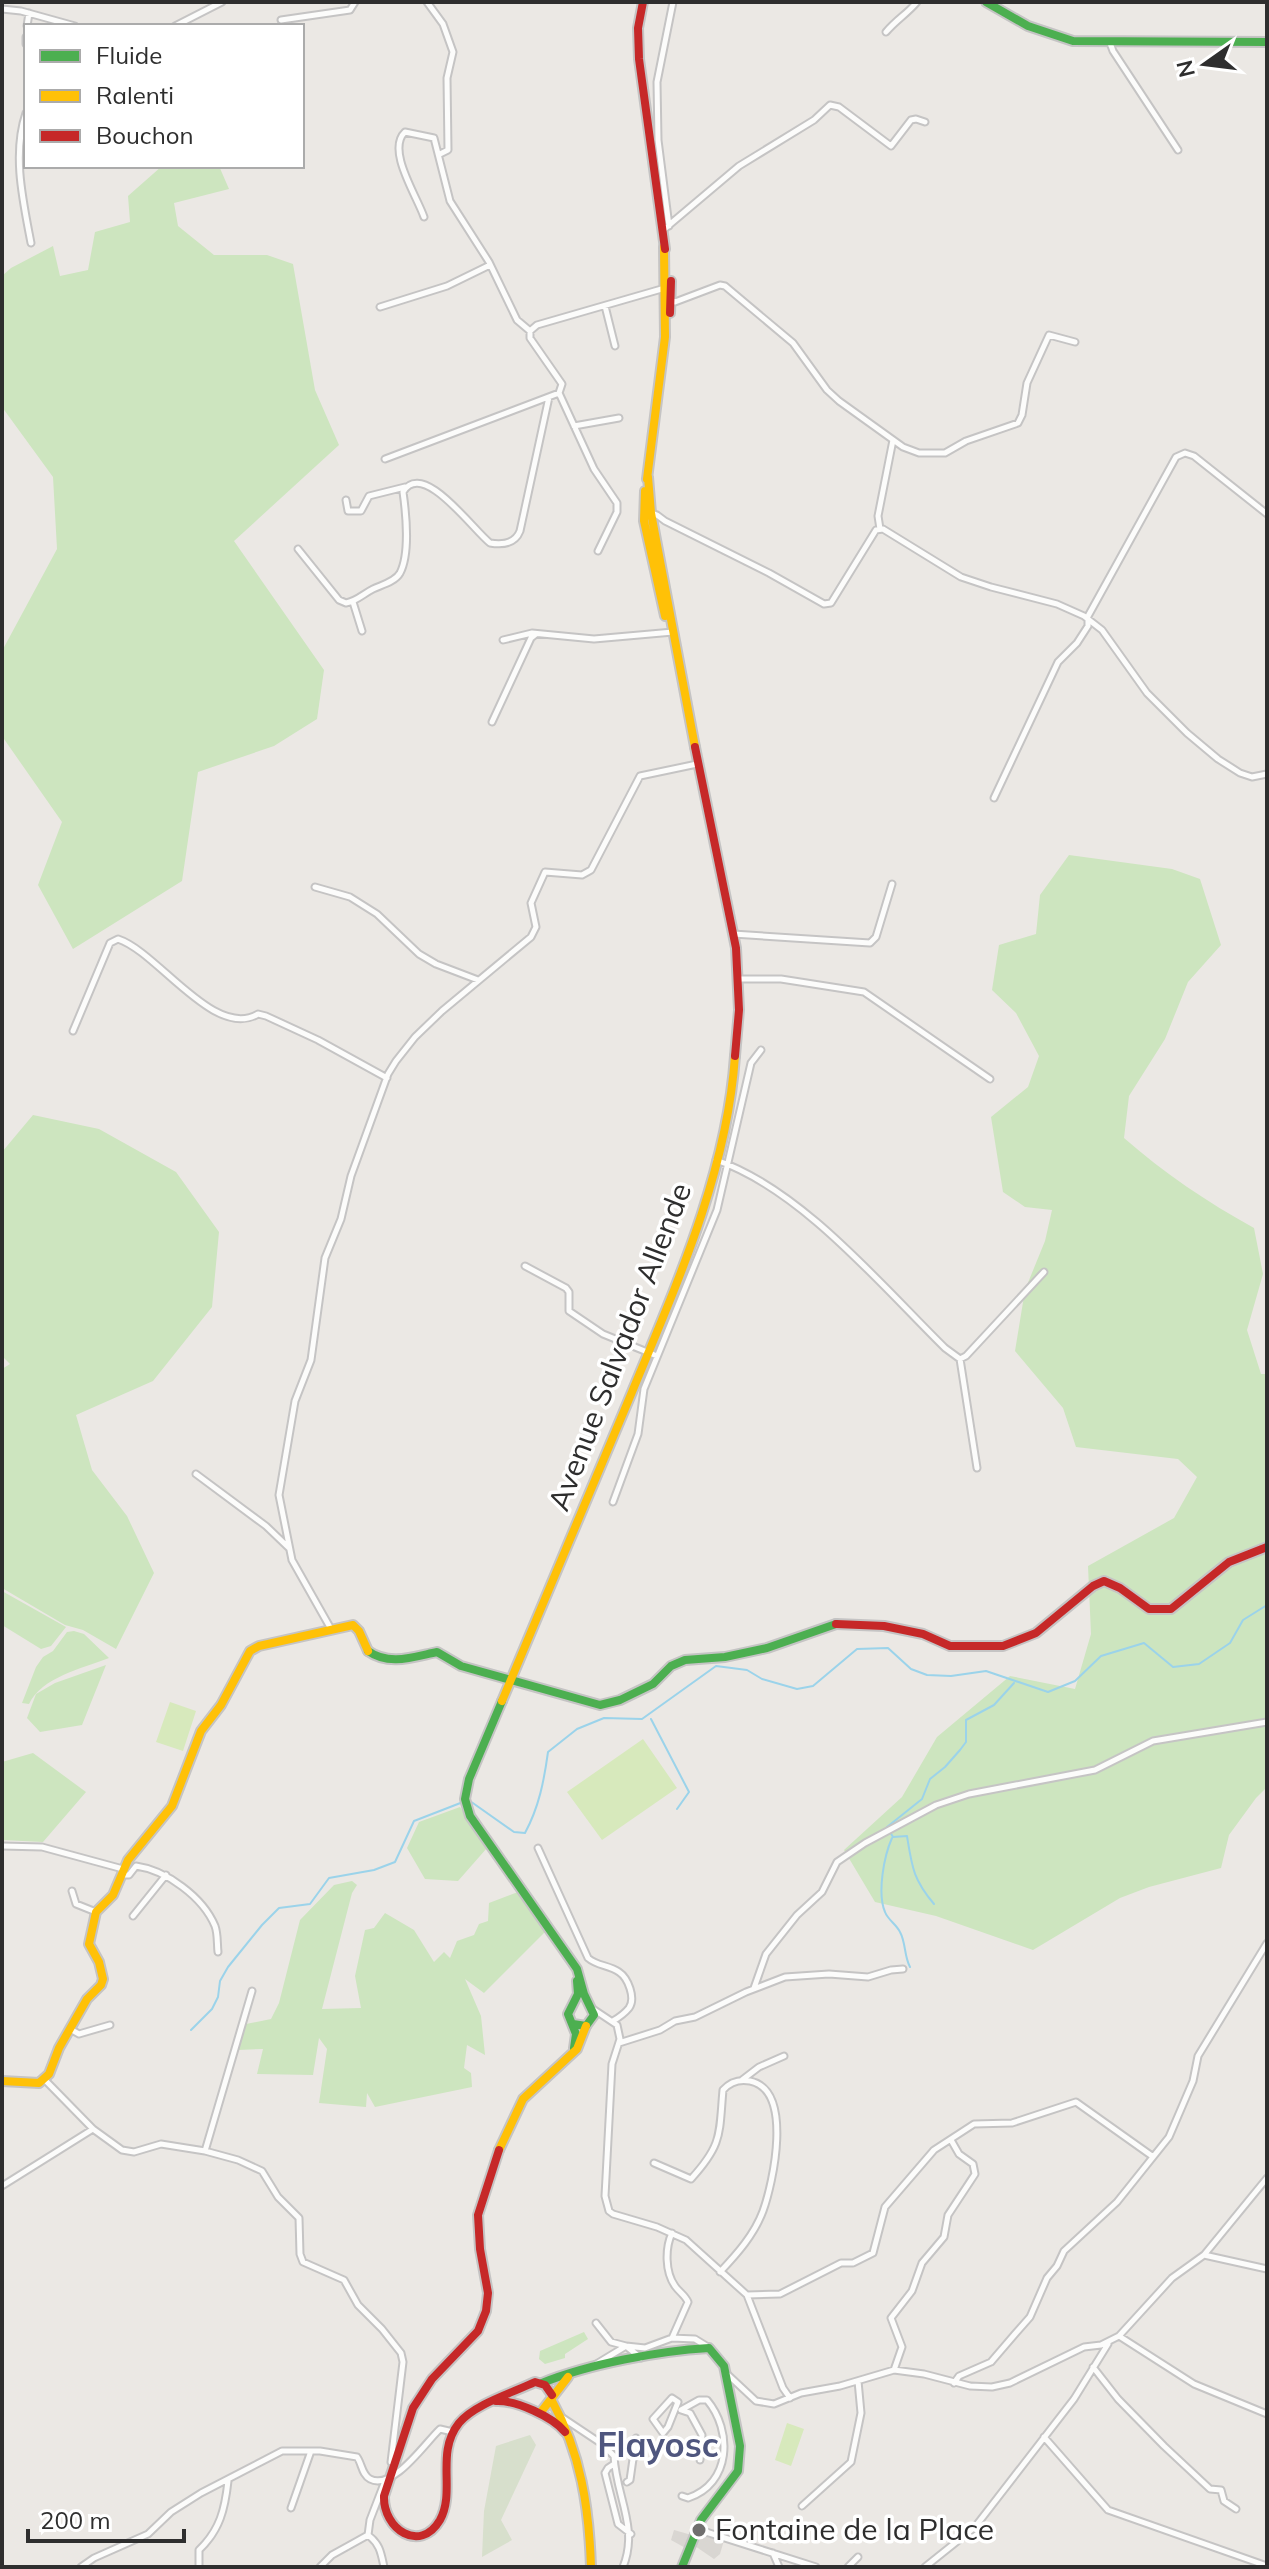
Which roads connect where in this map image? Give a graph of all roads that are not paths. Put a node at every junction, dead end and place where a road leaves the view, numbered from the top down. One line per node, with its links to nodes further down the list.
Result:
1 (222, 2): 13 (street)
2 (355, 2): 10 (street)
3 (427, 2): 22 (street)
4 (643, 2): 17 (main road, Avenue Salvador Allende)
5 (673, 2): 18 (street)
6 (917, 2): 14 (street)
7 (986, 2): 16 (main road)
8 (2, 9): 9 (street)
9 (29, 13): 11 (street); 12 (street)
10 (281, 20)
11 (27, 24)
12 (68, 24)
13 (179, 24)
14 (886, 32)
15 (1267, 42): 16 (main road)
16 (1110, 43): 21 (street)
17 (642, 87): 18 (street); 24 (main road, Avenue Salvador Allende)
18 (657, 88): 24 (street)
19 (24, 119): 25 (street)
20 (925, 122): 24 (street)
21 (1178, 150)
22 (440, 154): 23 (street); 26 (street)
23 (424, 217)
24 (665, 229): 27 (main road, Avenue Salvador Allende)
25 (31, 243)
26 (490, 265): 29 (street); 30 (street)
27 (669, 296): 28 (street); 31 (main road, Avenue Salvador Allende); 31 (main road, Avenue Salvador Allende); 38 (street)
28 (605, 306): 30 (street); 33 (street)
29 (380, 307)
30 (530, 331): 34 (street)
31 (665, 337): 40 (main road, Avenue Salvador Allende)
32 (1075, 342): 38 (street)
33 (615, 346)
34 (559, 393): 35 (street); 37 (street)
35 (549, 397): 39 (street); 41 (street)
36 (619, 418): 37 (street)
37 (574, 426): 48 (street)
38 (893, 440): 46 (street)
39 (385, 459)
40 (648, 477): 42 (main road, Avenue Salvador Allende); 44 (main road, Avenue Salvador Allende)
41 (406, 488): 43 (street); 49 (street)
42 (645, 495): 44 (street); 52 (main road, Avenue Salvador Allende)
43 (346, 500)
44 (651, 513): 46 (street); 52 (main road, Avenue Salvador Allende)
45 (1267, 514): 50 (street)
46 (880, 529): 50 (street)
47 (298, 549): 49 (street)
48 (598, 551)
49 (353, 602): 51 (street)
50 (1088, 619): 57 (street); 58 (street)
51 (362, 631)
52 (671, 632): 53 (street); 56 (main road, Avenue Salvador Allende)
53 (537, 633): 54 (street); 55 (street)
54 (503, 640)
55 (492, 722)
56 (697, 764): 61 (main road, Avenue Salvador Allende); 63 (street)
57 (1267, 774)
58 (994, 798)
59 (892, 884): 61 (street)
60 (315, 887): 63 (street)
61 (733, 934): 62 (main road, Avenue Salvador Allende)
62 (738, 979): 67 (street); 68 (main road, Avenue Salvador Allende)
63 (478, 980): 66 (street)
64 (73, 1031): 66 (street)
65 (761, 1050): 69 (street)
66 (387, 1078): 78 (street)
67 (990, 1079)
68 (716, 1160): 69 (street); 72 (main road, Avenue Salvador Allende)
69 (728, 1164): 72 (street); 73 (street)
70 (525, 1266): 72 (street)
71 (1044, 1272): 73 (street)
72 (653, 1354): 76 (street); 80 (main road, Avenue Salvador Allende)
73 (960, 1359): 74 (street)
74 (977, 1468)
75 (196, 1474): 78 (street)
76 (613, 1502)
77 (1267, 1547): 80 (main road)
78 (290, 1549): 79 (street)
79 (331, 1629): 80 (main road); 84 (main road)
80 (505, 1680): 91 (main road)
81 (1267, 1722): 93 (street)
82 (2, 1846): 84 (street)
83 (538, 1848): 97 (street)
84 (122, 1872): 85 (street); 87 (main road)
85 (166, 1875): 88 (street); 90 (street)
86 (72, 1891): 87 (street)
87 (96, 1912): 101 (main road)
88 (133, 1916)
89 (1267, 1943): 111 (street)
90 (218, 1952)
91 (566, 1953): 95 (main road); 96 (main road)
92 (903, 1969): 93 (street)
93 (754, 1988): 102 (street)
94 (252, 1991): 110 (street)
95 (574, 2003): 96 (main road); 98 (main road)
96 (590, 2006): 97 (street); 99 (main road)
97 (610, 2020): 99 (street); 102 (street)
98 (573, 2024): 99 (main road); 104 (main road)
99 (589, 2024): 104 (main road)
100 (110, 2025): 101 (street)
101 (70, 2029): 105 (main road)
102 (618, 2044): 115 (street)
103 (784, 2056): 106 (street)
104 (568, 2058): 151 (main road)
105 (45, 2080): 107 (main road); 108 (street)
106 (741, 2080): 112 (street); 118 (street)
107 (2, 2081)
108 (93, 2129): 110 (street); 114 (street)
109 (951, 2140): 111 (street); 119 (street); 128 (street)
110 (205, 2151): 151 (street)
111 (1152, 2156): 133 (street)
112 (654, 2163)
113 (1267, 2178): 116 (street)
114 (2, 2186)
115 (672, 2233): 118 (street); 122 (street)
116 (1204, 2255): 117 (street); 121 (street)
117 (1267, 2269)
118 (720, 2272): 119 (street)
119 (747, 2295): 136 (street)
120 (596, 2323): 124 (street)
121 (1119, 2336): 123 (street); 140 (street)
122 (672, 2338): 124 (street); 125 (street)
123 (1112, 2340): 127 (street); 133 (street)
124 (626, 2346): 126 (street); 129 (street)
125 (709, 2348): 126 (main road); 130 (main road)
126 (641, 2359): 129 (main road)
127 (1093, 2367): 144 (street); 159 (street)
128 (894, 2370): 131 (street); 133 (street)
129 (582, 2371): 132 (main road); 135 (main road)
130 (725, 2374): 136 (street); 147 (main road)
131 (858, 2381): 136 (street); 157 (street)
132 (541, 2383): 134 (main road); 135 (main road)
133 (954, 2383)
134 (526, 2387): 137 (main road); 138 (main road)
135 (552, 2398): 139 (main road); 141 (main road)
136 (790, 2398)
137 (482, 2404): 138 (main road); 143 (main road)
138 (524, 2406): 139 (main road)
139 (540, 2412): 146 (main road)
140 (1267, 2414)
141 (560, 2416): 146 (main road); 152 (street)
142 (661, 2429): 142 (street)
143 (453, 2432): 153 (street); 153 (main road)
144 (1044, 2437): 166 (street); 176 (street)
145 (636, 2438): 155 (street)
146 (572, 2442): 171 (main road)
147 (739, 2442): 148 (street); 160 (main road)
148 (725, 2444): 150 (street); 156 (street)
149 (311, 2451): 153 (street); 154 (street); 158 (street)
150 (700, 2460)
151 (394, 2463): 153 (main road)
152 (614, 2464): 161 (street); 161 (street)
153 (388, 2479): 162 (street)
154 (228, 2481): 167 (street); 168 (street)
155 (630, 2481)
156 (682, 2496)
157 (802, 2506)
158 (291, 2508)
159 (1236, 2509)
160 (698, 2527): 163 (street); 172 (main road)
161 (631, 2534): 165 (street)
162 (368, 2535): 169 (street); 170 (street)
163 (773, 2553): 173 (street); 174 (street)
164 (858, 2557): 175 (street)
165 (624, 2565)
166 (1267, 2566)
167 (81, 2567)
168 (199, 2567)
169 (320, 2567)
170 (384, 2567)
171 (591, 2567)
172 (682, 2567)
173 (779, 2567)
174 (816, 2567)
175 (848, 2567)
176 (925, 2567)

